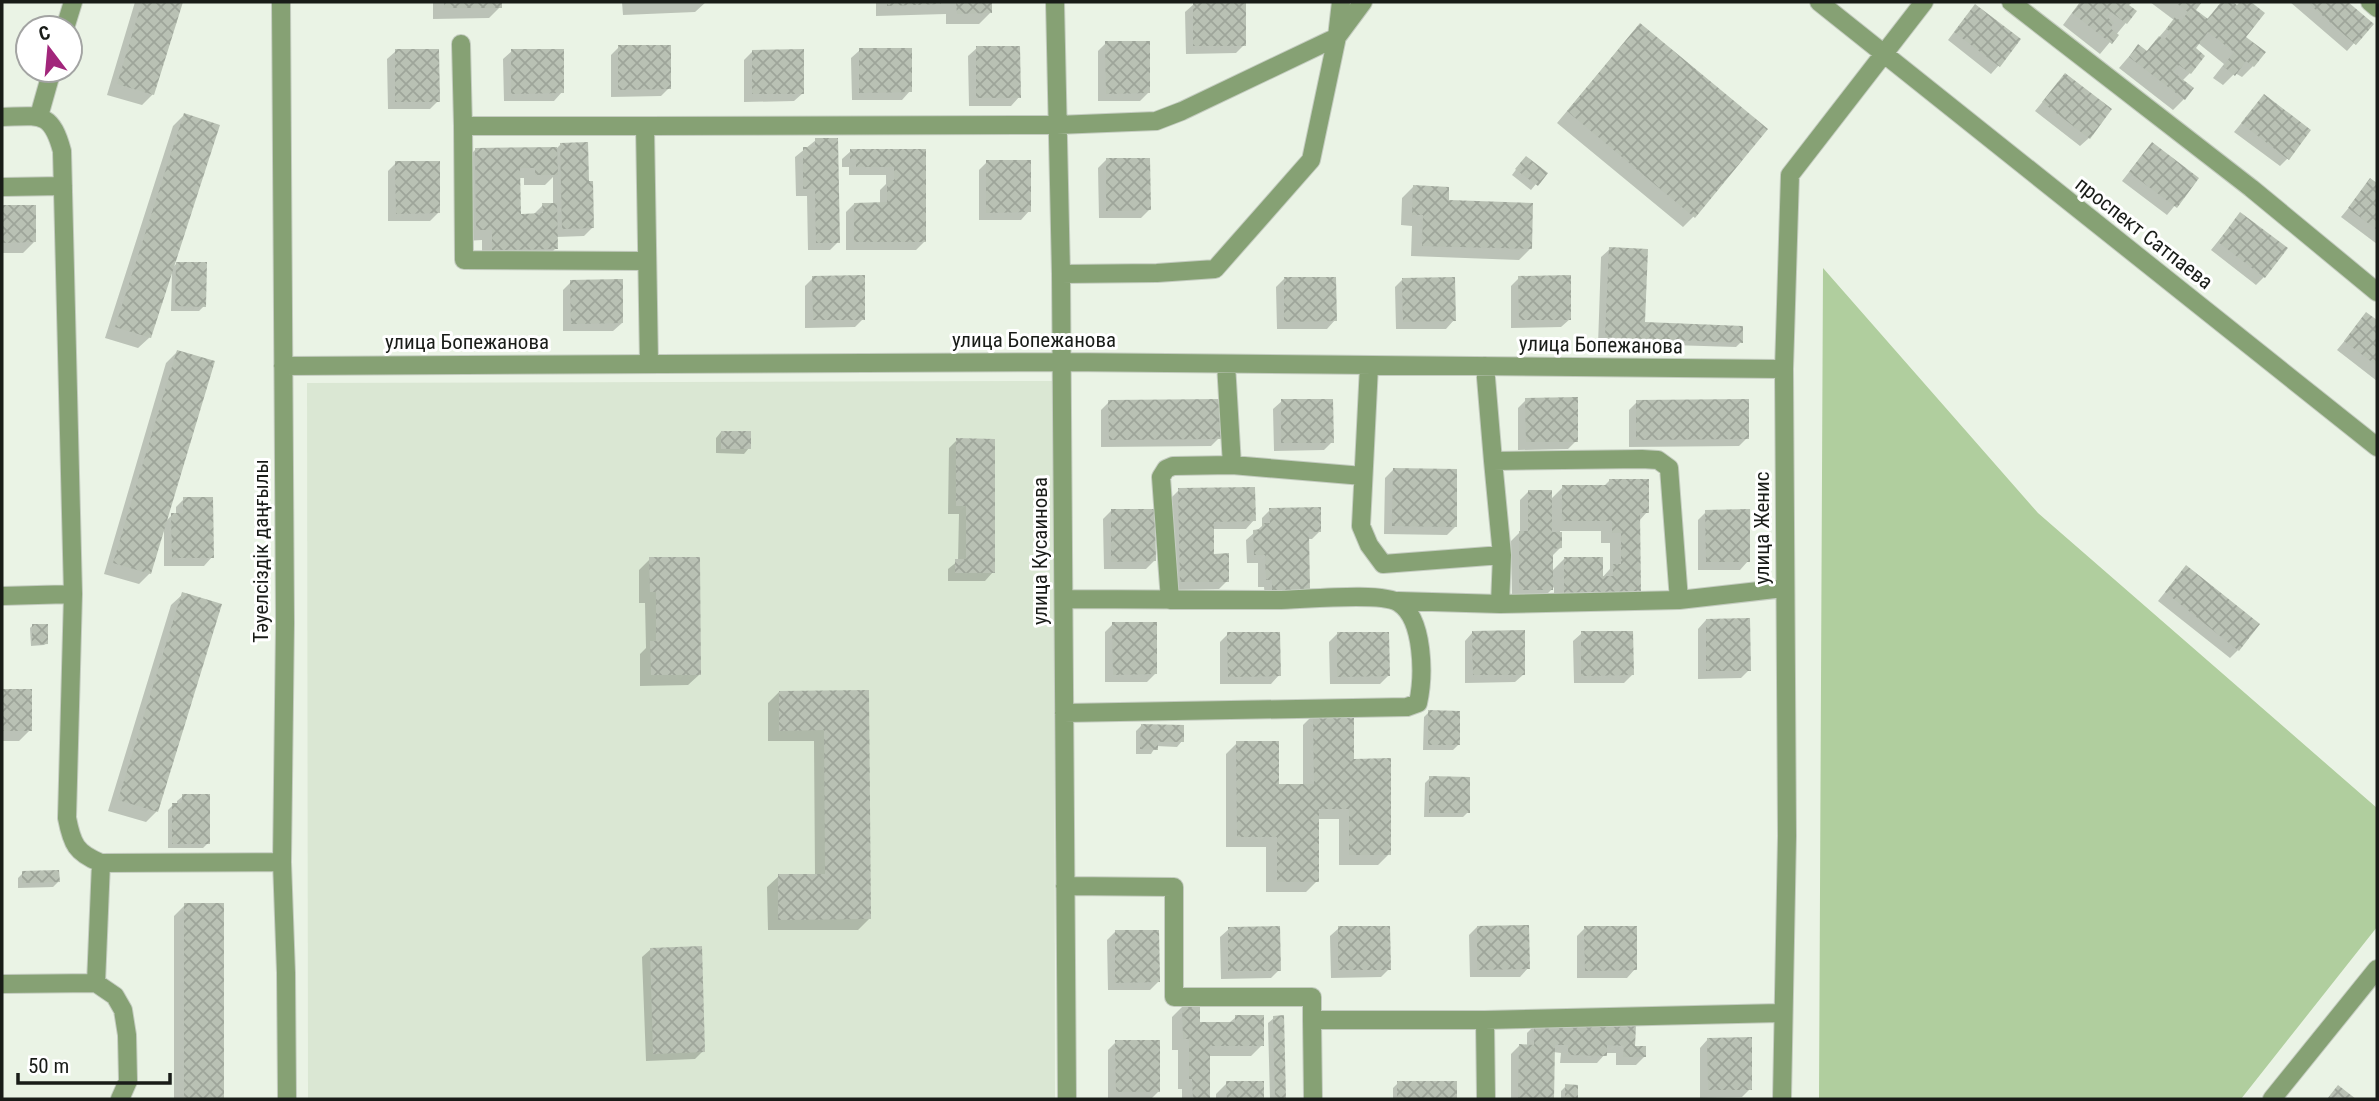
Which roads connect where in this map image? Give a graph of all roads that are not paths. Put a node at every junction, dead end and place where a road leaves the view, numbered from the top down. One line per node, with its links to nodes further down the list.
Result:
1 (282, 2): 27 (street, Тәуелсіздік даңғылы)
2 (1055, 2): 16 (street, улица Кусаинова)
3 (1341, 2): 10 (street)
4 (1363, 2): 10 (street)
5 (1819, 2): 12 (street, проспект Сатпаева)
6 (1924, 2): 12 (street, улица Женис)
7 (2011, 2): 23 (street)
8 (2370, 2): 9 (street)
9 (2377, 8)
10 (1337, 37): 16 (street); 22 (street)
11 (461, 44): 17 (street)
12 (1883, 55): 30 (street, улица Женис); 31 (street, проспект Сатпаева)
13 (48, 84): 14 (street)
14 (39, 116): 15 (street); 19 (street)
15 (2, 117)
16 (1057, 125): 18 (street); 22 (street, улица Кусаинова)
17 (463, 126): 18 (street); 21 (street)
18 (645, 126): 21 (street)
19 (63, 186): 20 (street); 37 (street)
20 (2, 187)
21 (647, 261): 25 (street)
22 (1061, 274): 24 (street, улица Кусаинова)
23 (2377, 292)
24 (1062, 362): 25 (street, улица Бопежанова); 26 (street, улица Бопежанова); 39 (street, улица Кусаинова)
25 (649, 364): 27 (street, улица Бопежанова)
26 (1226, 364): 28 (street, улица Бопежанова); 33 (street)
27 (283, 366): 45 (street, Тәуелсіздік даңғылы)
28 (1369, 366): 29 (street, улица Бопежанова); 34 (street)
29 (1485, 366): 30 (street, улица Бопежанова); 32 (street)
30 (1784, 369): 36 (street, улица Женис)
31 (2377, 447)
32 (1493, 461): 35 (street); 41 (street)
33 (1232, 465): 34 (street); 40 (street)
34 (1363, 476): 35 (street)
35 (1502, 555): 43 (street)
36 (1785, 588): 41 (street); 51 (street, улица Женис)
37 (73, 594): 38 (street); 46 (street)
38 (2, 596)
39 (1063, 599): 40 (street); 44 (street, улица Кусаинова)
40 (1170, 600): 42 (street)
41 (1679, 600): 43 (street)
42 (1398, 601): 43 (street); 44 (street)
43 (1500, 604)
44 (1064, 713): 47 (street, улица Кусаинова)
45 (282, 862): 46 (street); 55 (street, Тәуелсіздік даңғылы)
46 (101, 863): 49 (street)
47 (1065, 886): 52 (street); 56 (street, улица Кусаинова)
48 (2377, 969): 60 (street)
49 (96, 983): 50 (street); 54 (street)
50 (2, 984)
51 (1782, 1013): 53 (street); 59 (street, улица Женис)
52 (1312, 1020): 53 (street); 57 (street)
53 (1485, 1020): 58 (street)
54 (120, 1099)
55 (286, 1099)
56 (1067, 1099)
57 (1313, 1099)
58 (1486, 1099)
59 (1782, 1099)
60 (2272, 1099)

